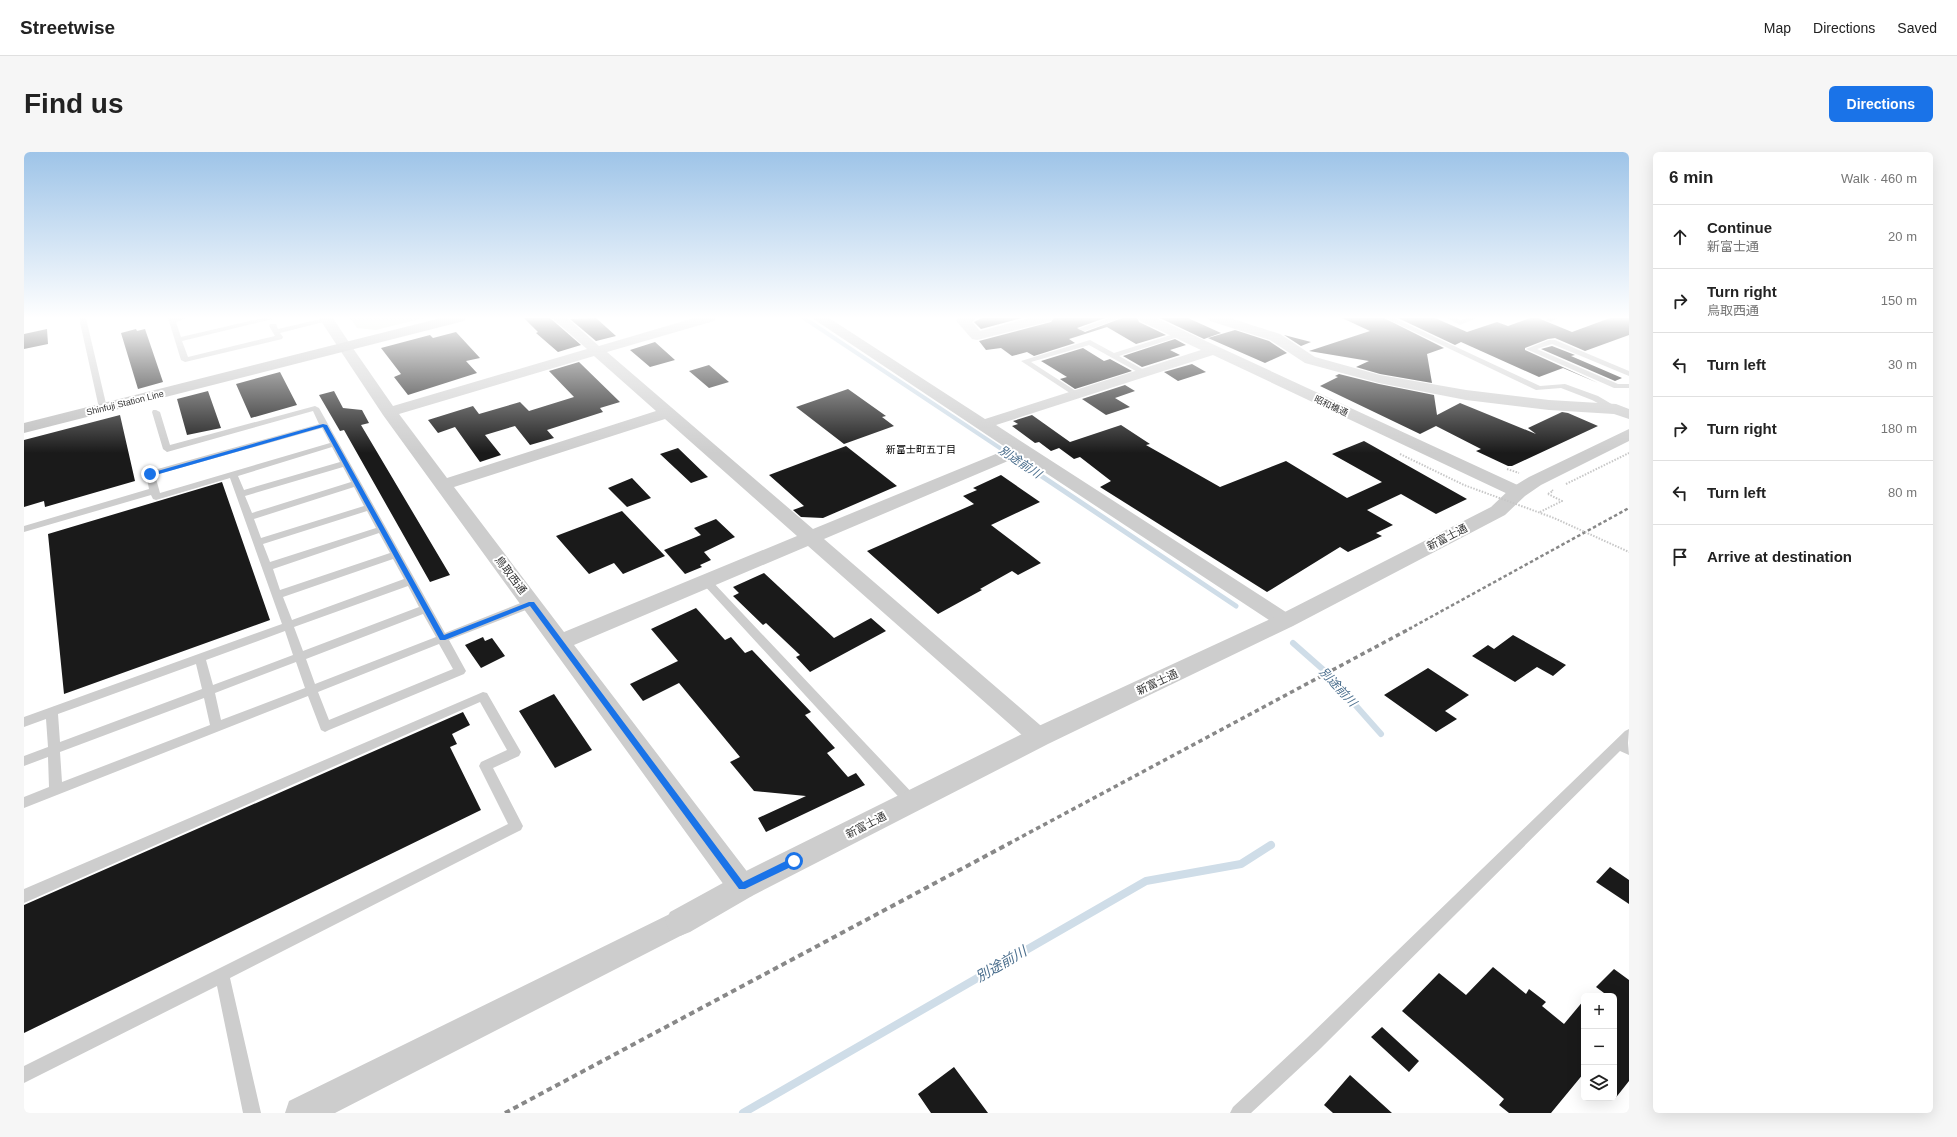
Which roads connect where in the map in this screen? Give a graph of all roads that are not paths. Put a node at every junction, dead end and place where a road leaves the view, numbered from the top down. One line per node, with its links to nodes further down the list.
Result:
1 (92, 363): 19 (lane)
2 (282, 363): 19 (main road, Shinfuji Station Line)
3 (356, 363): 21 (street, 鳥取西通)
4 (557, 363): 21 (street)
5 (610, 363): 23 (street)
6 (889, 363): 24 (street)
7 (1028, 363): 18 (lane)
8 (1125, 363): 15 (lane)
9 (1174, 363): 15 (street)
10 (1242, 363): 37 (street, 昭和橋通)
11 (1320, 363): 22 (street)
12 (1485, 363): 22 (lane)
13 (1563, 363): 17 (lane)
14 (1602, 363): 16 (lane)
15 (1143, 373): 18 (street)
16 (1629, 374)
17 (1629, 386)
18 (1076, 395): 24 (street)
19 (103, 408): 26 (main road, Shinfuji Station Line)
20 (156, 412): 29 (lane)
21 (389, 412): 35 (street, 鳥取西通)
22 (1623, 412)
23 (667, 413): 35 (street); 43 (street)
24 (984, 424): 30 (street)
25 (324, 425): 28 (lane); 29 (lane); 32 (lane)
26 (24, 428)
27 (1629, 434): 37 (street, 新富士通)
28 (335, 444): 31 (lane); 33 (lane)
29 (167, 449): 32 (lane)
30 (1022, 449): 43 (street); 52 (street)
31 (346, 463): 34 (lane); 38 (lane)
32 (173, 468): 36 (lane)
33 (234, 474): 36 (lane); 38 (lane)
34 (356, 483): 39 (lane); 40 (lane)
35 (444, 486): 50 (street, 鳥取西通)
36 (154, 491): 41 (lane)
37 (1518, 492): 52 (street, 新富士通)
38 (241, 494): 40 (lane)
39 (369, 507): 42 (lane); 44 (lane)
40 (249, 517): 44 (lane)
41 (24, 529)
42 (382, 529): 45 (lane); 46 (lane)
43 (811, 538): 48 (street); 63 (street)
44 (258, 542): 46 (lane)
45 (396, 554): 47 (lane); 49 (lane)
46 (267, 567): 49 (lane)
47 (410, 581): 51 (lane); 53 (lane)
48 (706, 581): 55 (street); 68 (lane)
49 (277, 594): 53 (lane)
50 (532, 603): 54 (lane); 55 (street, 鳥取西通)
51 (425, 609): 54 (lane); 57 (lane)
52 (1285, 621): 63 (street, 新富士通)
53 (288, 625): 56 (lane); 57 (lane)
54 (442, 638): 58 (lane); 58 (lane)
55 (560, 642): 70 (street, 鳥取西通)
56 (200, 657): 59 (lane); 60 (lane)
57 (299, 657): 58 (lane); 59 (lane)
58 (312, 690): 62 (lane)
59 (208, 691): 62 (lane); 65 (lane)
60 (52, 712): 61 (lane); 65 (lane)
61 (24, 722)
62 (217, 728): 67 (lane)
63 (1039, 737): 68 (street, 新富士通)
64 (1626, 743): 77 (lane)
65 (54, 749): 66 (lane); 67 (lane)
66 (24, 761)
67 (56, 790): 69 (lane)
68 (912, 802): 70 (street, 新富士通)
69 (24, 803)
70 (742, 886): 72 (street, 新富士通)
71 (24, 896): 73 (lane)
72 (680, 922): 76 (street)
73 (222, 975): 74 (lane); 75 (lane)
74 (24, 1075)
75 (252, 1113)
76 (301, 1113)
77 (1239, 1113)

